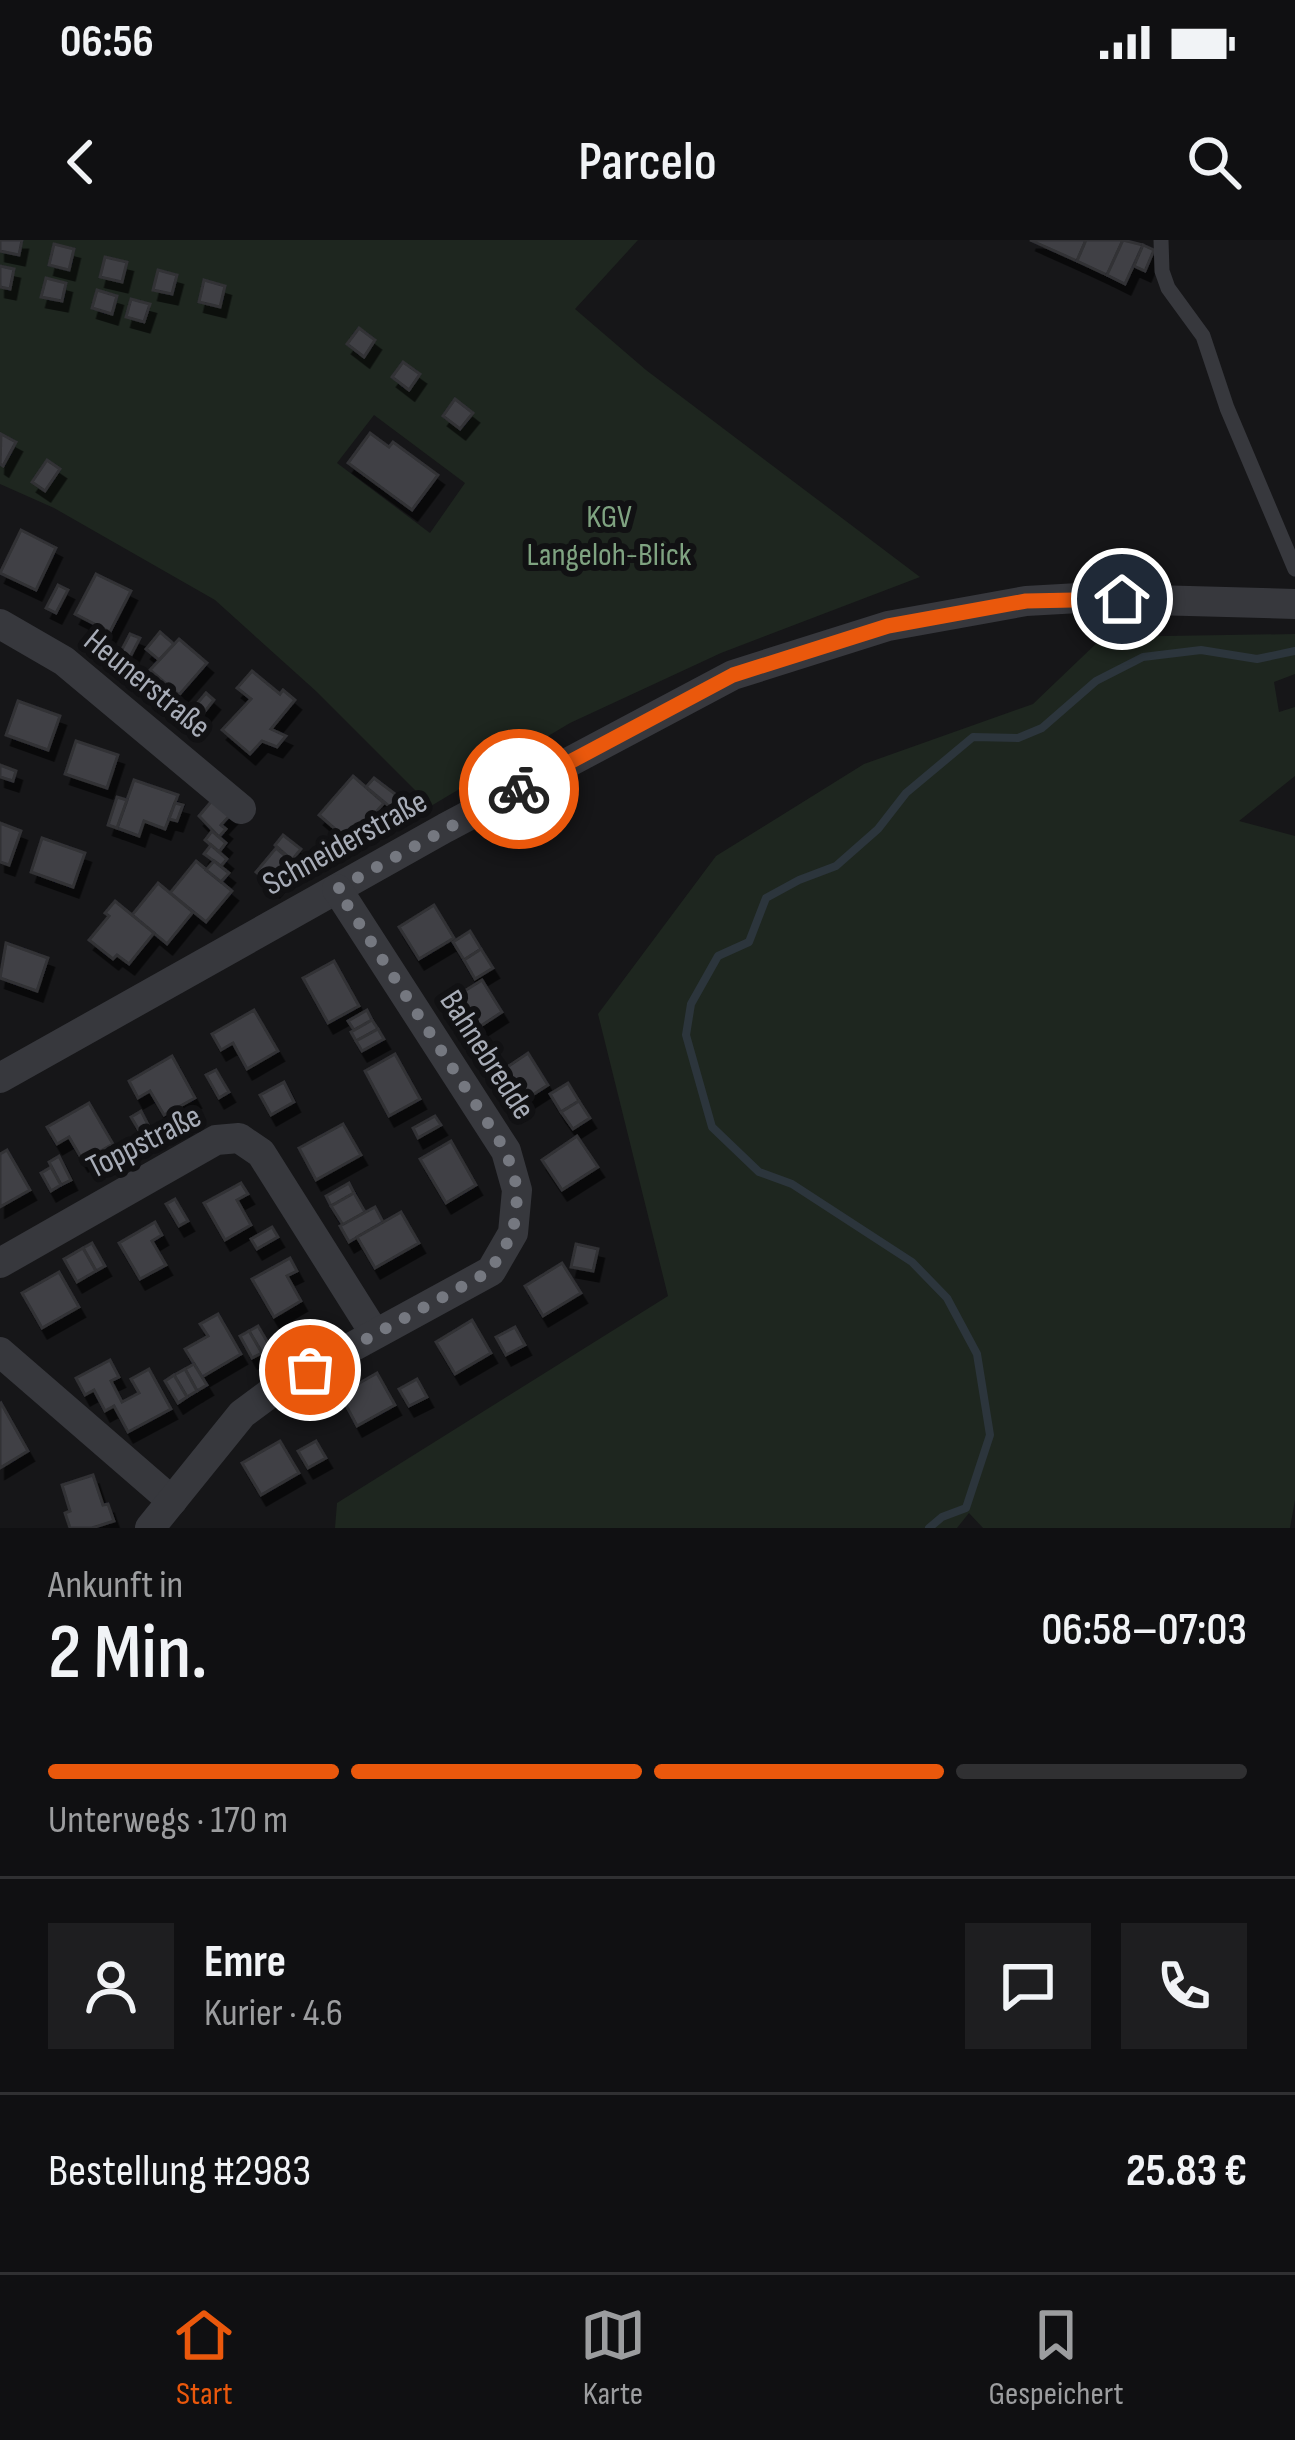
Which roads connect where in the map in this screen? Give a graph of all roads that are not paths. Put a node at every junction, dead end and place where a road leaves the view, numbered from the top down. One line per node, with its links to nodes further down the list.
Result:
1 (1161, 240): 2 (lane)
2 (1295, 569)
3 (1295, 604): 6 (street, Schneiderstraße)
4 (1, 629): 5 (street, Heunerstraße)
5 (242, 809)
6 (337, 889): 7 (street, Schneiderstraße); 9 (street, Bahnebredde)
7 (0, 1078)
8 (0, 1263): 9 (street, Toppstraße)
9 (375, 1334): 11 (street, Bahnebredde)
10 (0, 1352): 11 (street)
11 (172, 1501): 12 (street, Bahnebredde)
12 (150, 1528)

